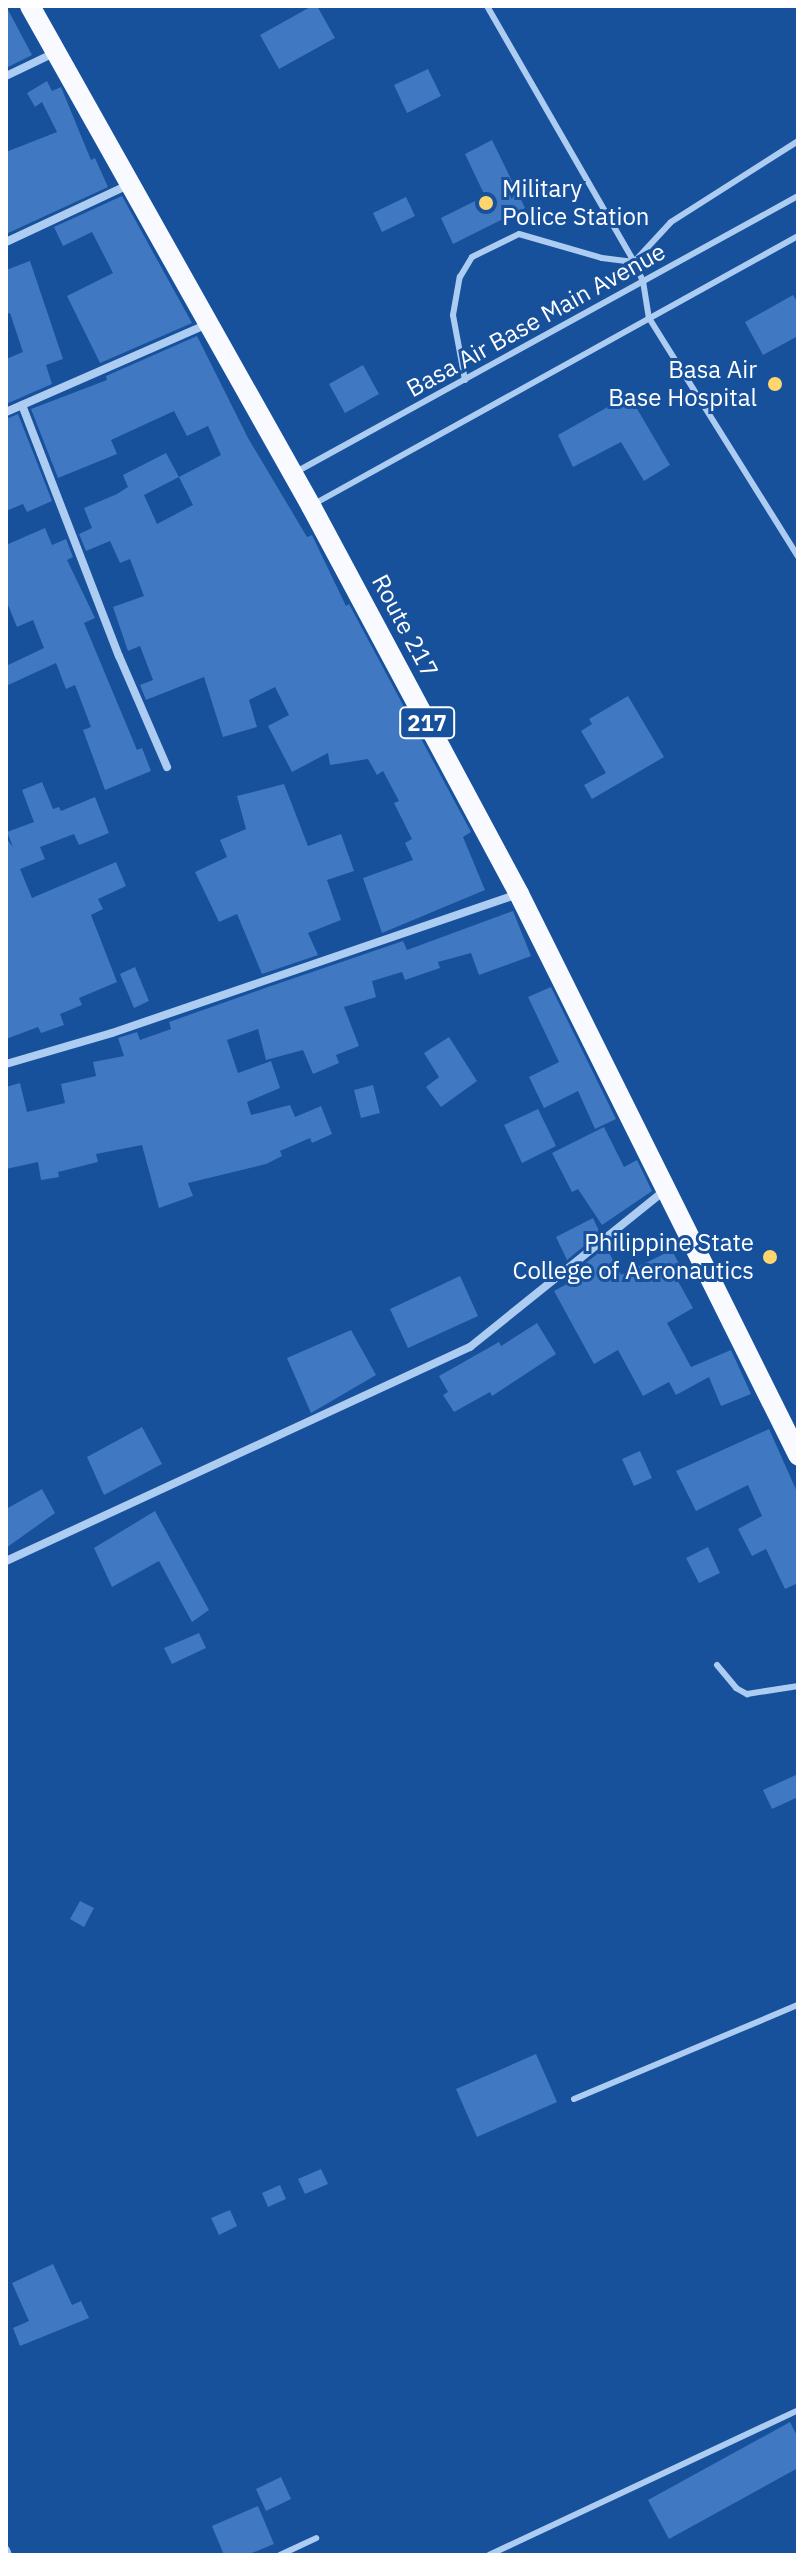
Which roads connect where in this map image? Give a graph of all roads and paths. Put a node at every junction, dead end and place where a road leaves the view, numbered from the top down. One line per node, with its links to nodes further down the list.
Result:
1 (30, 6): 3 (main road, Route 217 / 217)
2 (487, 6): 10 (lane)
3 (56, 52): 4 (street); 6 (main road, Route 217 / 217)
4 (6, 76)
5 (798, 141): 10 (lane)
6 (131, 184): 9 (street); 13 (main road, Route 217 / 217)
7 (798, 196): 11 (lane, Basa Air Base Main Avenue)
8 (798, 236): 12 (lane)
9 (6, 242)
10 (634, 262): 11 (lane); 14 (lane)
11 (643, 281): 12 (lane); 14 (lane, Basa Air Base Main Avenue)
12 (649, 318): 18 (lane); 19 (lane)
13 (209, 323): 15 (street); 17 (main road, Route 217 / 217)
14 (465, 380): 17 (lane, Basa Air Base Main Avenue)
15 (22, 405): 16 (street); 20 (street)
16 (6, 412)
17 (292, 474): 18 (main road, Route 217 / 217)
18 (311, 506): 21 (main road, Route 217 / 217)
19 (798, 556)
20 (167, 767)
21 (519, 894): 22 (street); 23 (main road, Route 217 / 217)
22 (6, 1064)
23 (666, 1190): 24 (main road, Route 217 / 217); 25 (street)
24 (798, 1455)
25 (6, 1561)
26 (717, 1665): 27 (lane)
27 (798, 1686)
28 (798, 2005): 29 (lane)
29 (574, 2099)
30 (798, 2410): 33 (lane)
31 (316, 2538): 32 (lane)
32 (280, 2555)
33 (489, 2555)

